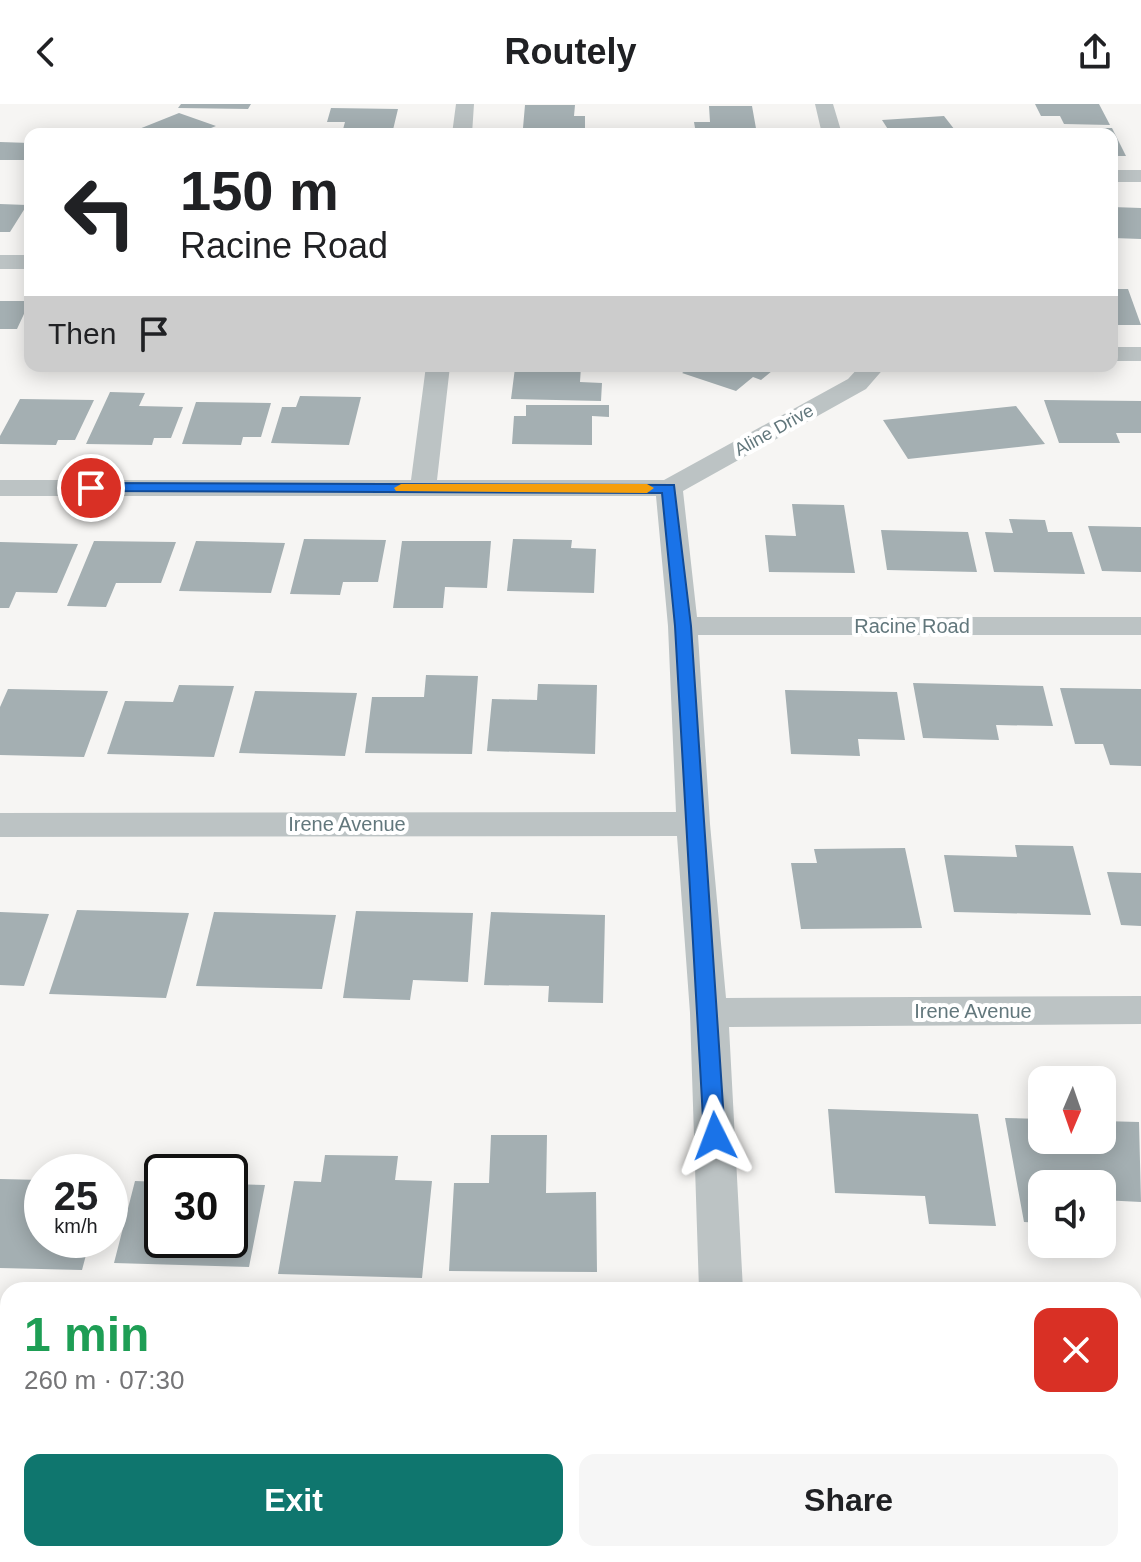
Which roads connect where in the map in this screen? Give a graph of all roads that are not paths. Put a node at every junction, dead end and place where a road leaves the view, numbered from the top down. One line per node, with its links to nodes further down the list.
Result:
1 (465, 104): 3 (street)
2 (824, 104): 4 (street)
3 (463, 128)
4 (830, 128)
5 (1118, 176): 6 (street)
6 (1141, 176)
7 (0, 262): 8 (street)
8 (24, 262)
9 (1118, 354): 10 (street)
10 (1141, 354)
11 (437, 372): 14 (street)
12 (868, 372): 15 (street, Aline Drive)
13 (0, 488): 14 (street)
14 (423, 488): 15 (street)
15 (669, 488): 16 (street)
16 (683, 626): 17 (street, Racine Road); 18 (street)
17 (1141, 626)
18 (693, 824): 19 (street, Irene Avenue); 21 (street)
19 (0, 825)
20 (1141, 1010): 21 (street, Irene Avenue)
21 (709, 1013): 22 (street)
22 (721, 1282)

